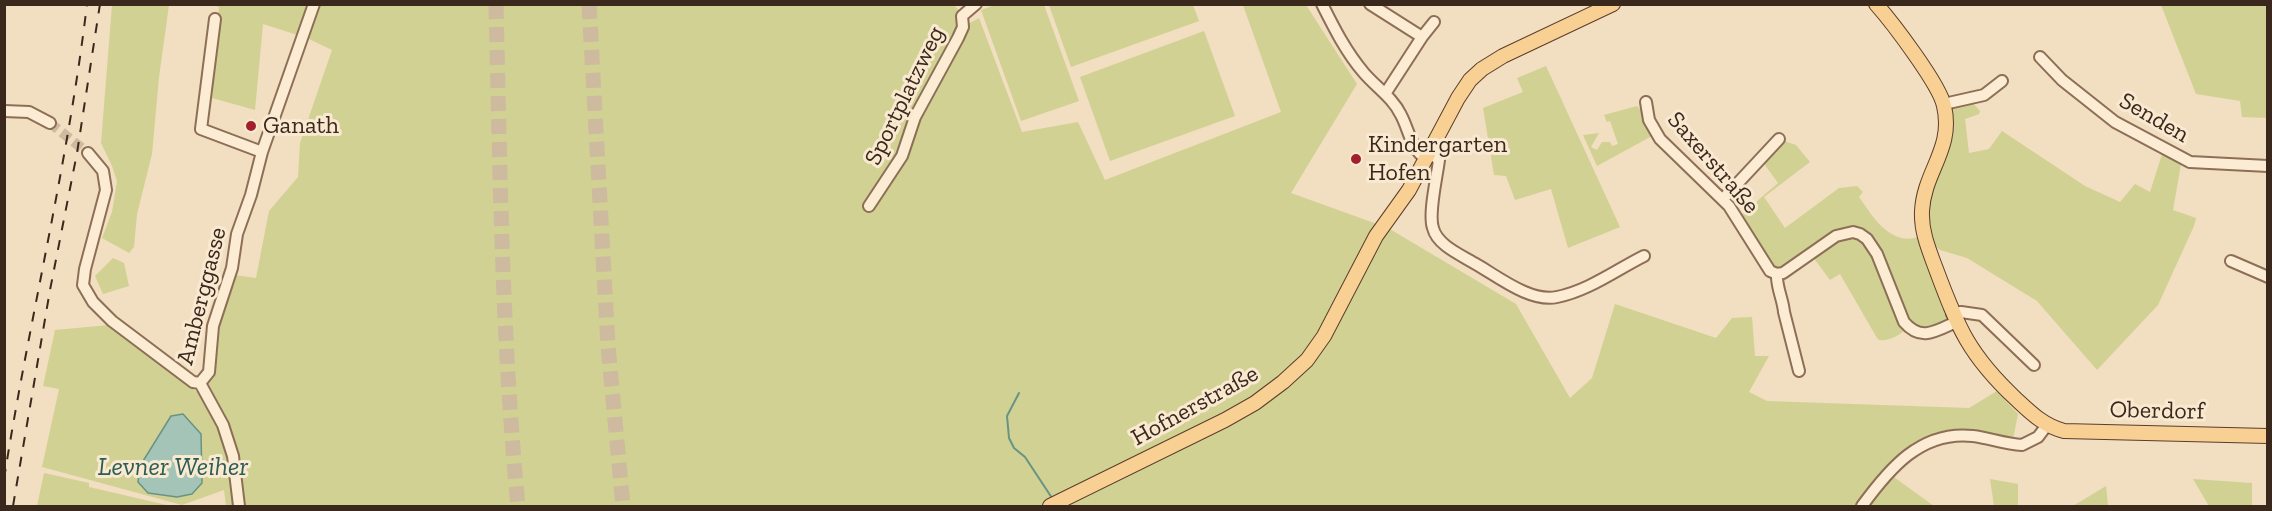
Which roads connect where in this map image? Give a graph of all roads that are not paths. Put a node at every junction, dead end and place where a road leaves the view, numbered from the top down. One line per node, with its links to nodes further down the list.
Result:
1 (314, 4): 18 (street, Amberggasse)
2 (976, 4): 23 (street, Sportplatzweg)
3 (1322, 4): 12 (street)
4 (1370, 4): 9 (street)
5 (1613, 4): 20 (main road, Hofnerstraße)
6 (1878, 5): 14 (main road)
7 (214, 19): 18 (street)
8 (1434, 22): 9 (street)
9 (1422, 37): 12 (street)
10 (2040, 57): 21 (street, Senden)
11 (2002, 81): 14 (street)
12 (1385, 94): 20 (street)
13 (1646, 102): 22 (street, Saxerstraße)
14 (1944, 104): 28 (main road)
15 (4, 111): 16 (street)
16 (50, 123)
17 (1779, 139): 22 (street)
18 (262, 152): 31 (street, Amberggasse)
19 (88, 153): 31 (street, Amberggasse)
20 (1428, 155): 24 (street); 35 (main road, Hofnerstraße)
21 (2268, 166)
22 (1723, 199): 26 (street, Saxerstraße)
23 (869, 206)
24 (1644, 256)
25 (2231, 261): 27 (street)
26 (1777, 274): 28 (street); 30 (street)
27 (2268, 277)
28 (1954, 318): 29 (street); 32 (main road)
29 (2034, 365)
30 (1799, 371)
31 (200, 383): 34 (street)
32 (2047, 425): 33 (main road, Oberdorf); 36 (street)
33 (2268, 436)
34 (239, 507)
35 (1050, 507)
36 (1862, 507)

